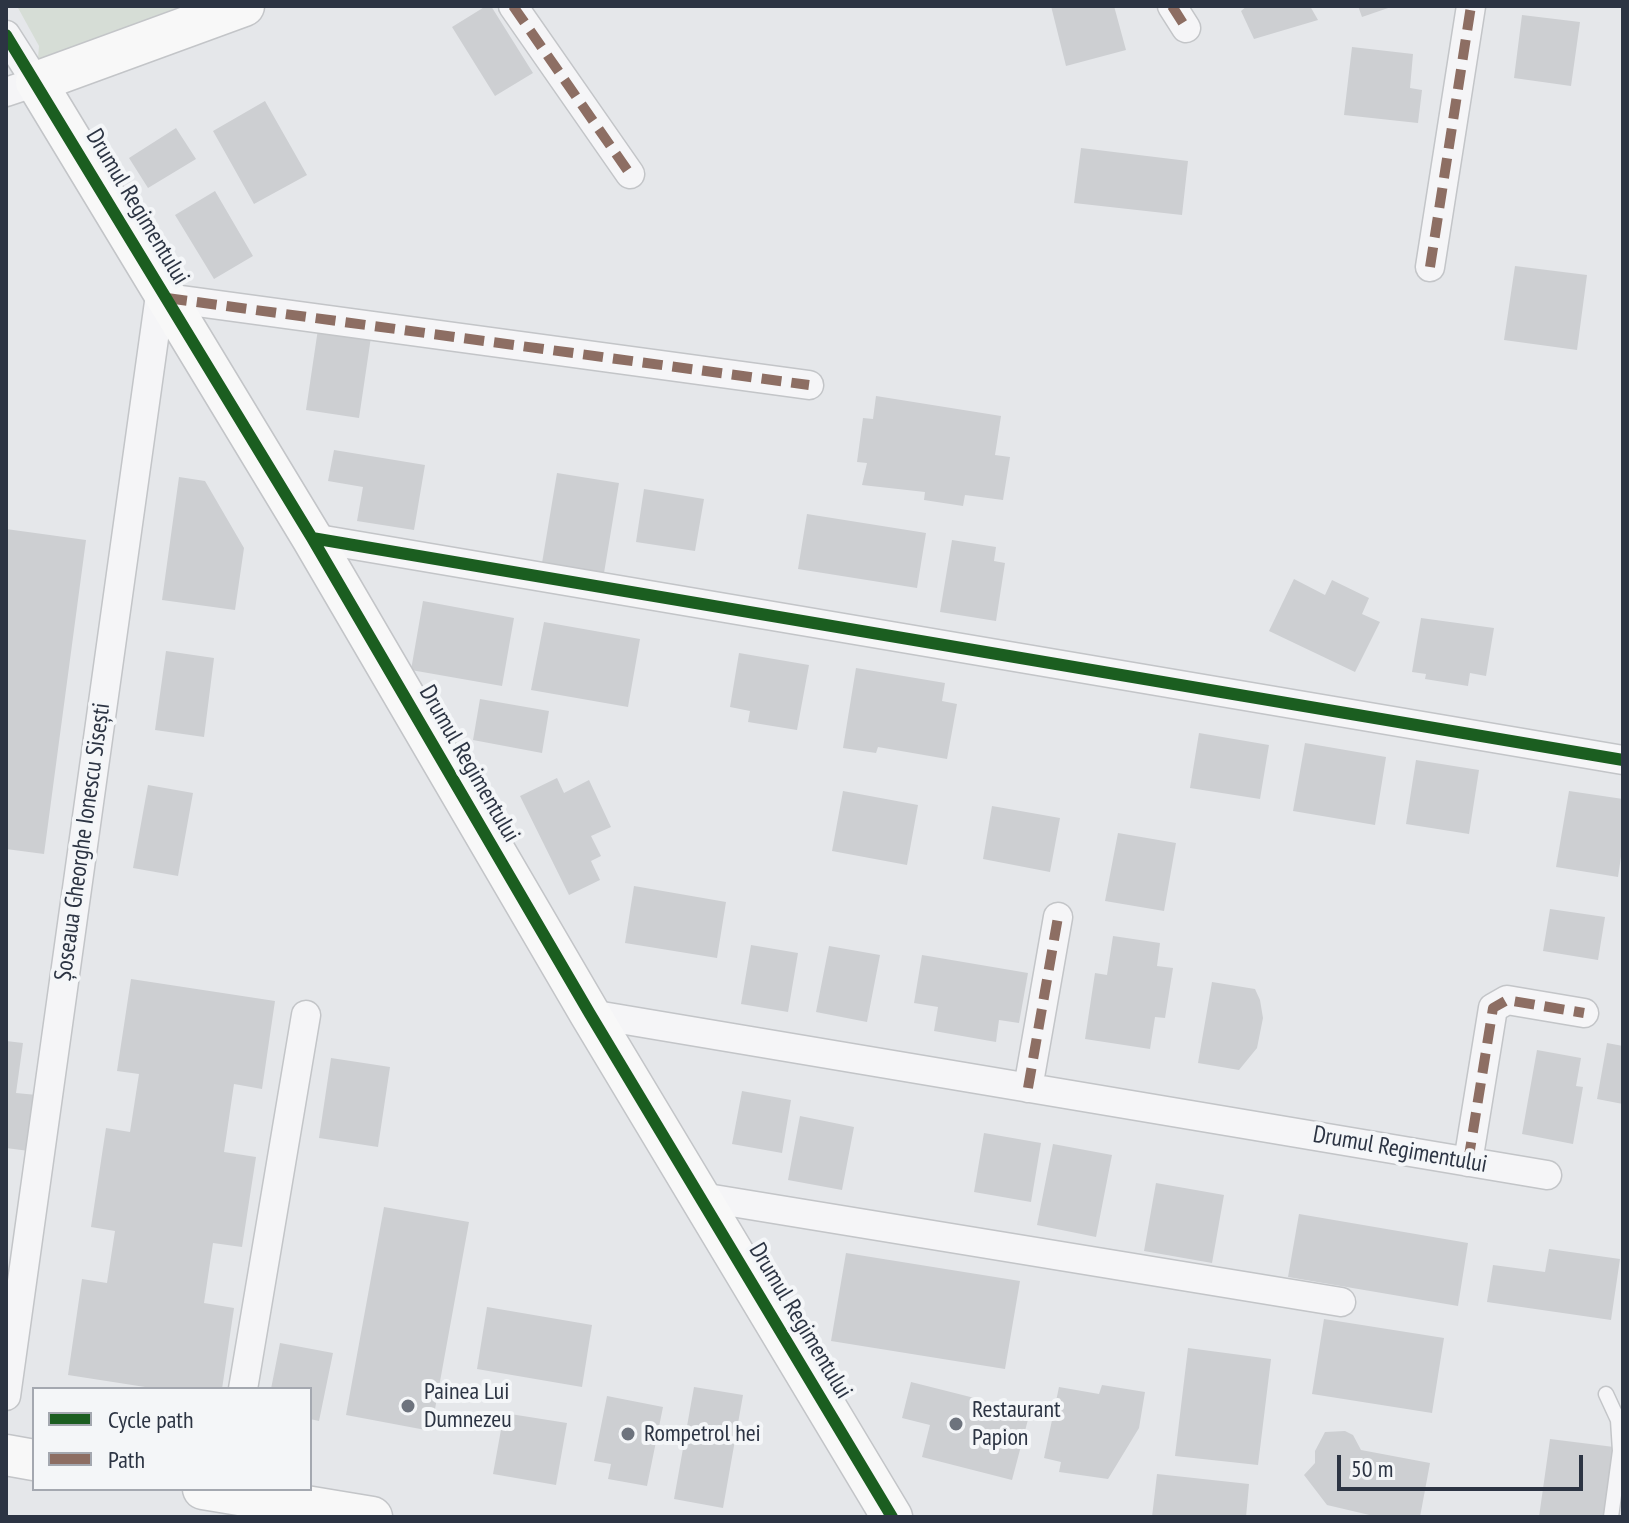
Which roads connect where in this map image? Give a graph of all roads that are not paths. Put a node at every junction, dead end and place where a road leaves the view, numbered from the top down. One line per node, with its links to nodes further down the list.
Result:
1 (244, 6): 5 (street)
2 (513, 6): 6 (street)
3 (1471, 6): 7 (street)
4 (6, 35): 5 (street, Drumul Regimentului)
5 (21, 87): 8 (street, Drumul Regimentului)
6 (630, 174)
7 (1430, 267)
8 (164, 293): 9 (street); 10 (street, Drumul Regimentului); 23 (street, Șoseaua Gheorghe Ionescu Sisești)
9 (809, 385)
10 (312, 538): 11 (street); 14 (street, Drumul Regimentului)
11 (1623, 760)
12 (1058, 917): 16 (street)
13 (1584, 1013): 17 (street)
14 (590, 1014): 16 (street, Drumul Regimentului); 19 (street, Drumul Regimentului)
15 (306, 1015): 21 (street)
16 (1028, 1088): 17 (street, Drumul Regimentului)
17 (1468, 1162): 18 (street, Drumul Regimentului)
18 (1547, 1175)
19 (701, 1197): 20 (street); 29 (street, Drumul Regimentului)
20 (1341, 1302)
21 (243, 1387)
22 (1606, 1394): 30 (lane)
23 (6, 1396)
24 (6, 1455): 25 (street)
25 (32, 1460)
26 (221, 1491): 27 (street)
27 (276, 1509): 28 (street)
28 (372, 1517)
29 (892, 1517)
30 (1611, 1517)

